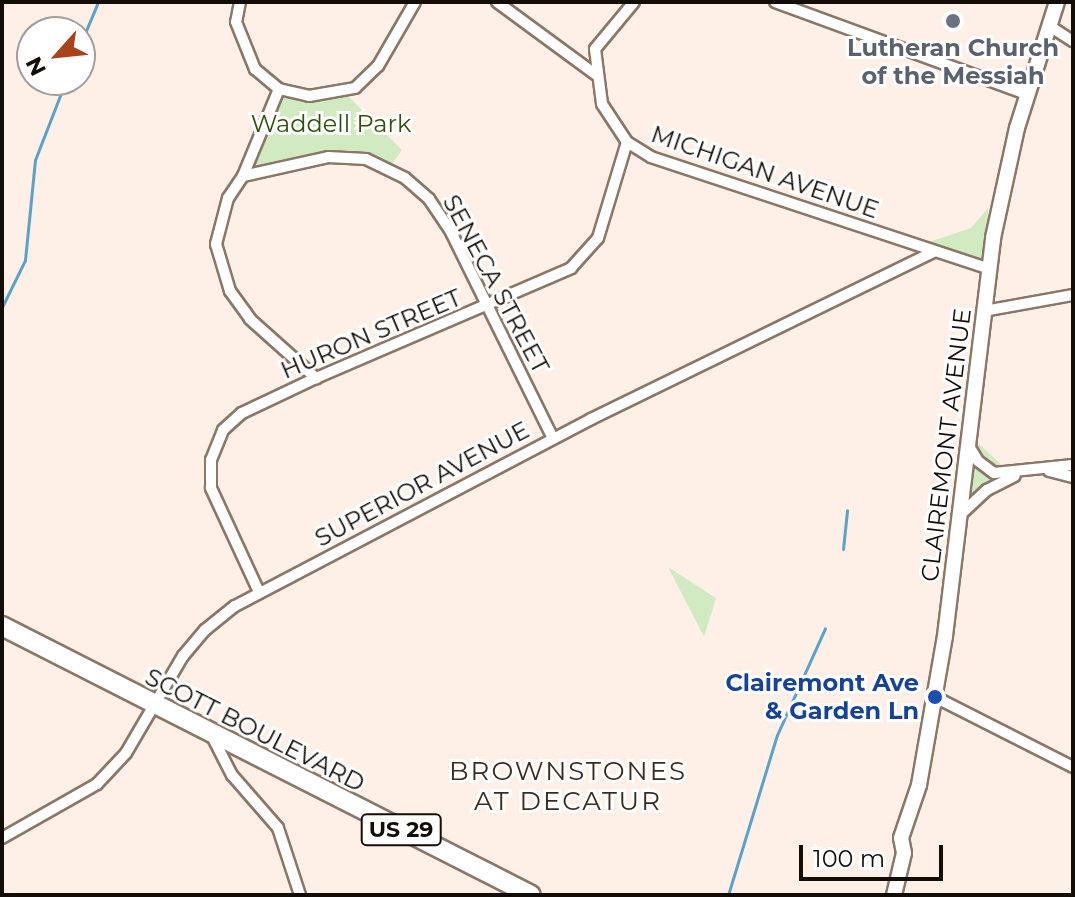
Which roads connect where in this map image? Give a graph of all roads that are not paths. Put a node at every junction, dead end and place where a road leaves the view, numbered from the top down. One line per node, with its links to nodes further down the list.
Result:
1 (240, 2): 10 (street)
2 (415, 2): 10 (street)
3 (497, 2): 9 (street)
4 (634, 2): 9 (street)
5 (775, 2): 11 (street)
6 (1057, 2): 7 (main road, CLAIREMONT AVENUE)
7 (1048, 25): 8 (street); 11 (main road, CLAIREMONT AVENUE)
8 (1073, 41)
9 (595, 74): 12 (street, MICHIGAN AVENUE)
10 (279, 89): 13 (street)
11 (1026, 94): 15 (main road, CLAIREMONT AVENUE)
12 (627, 142): 14 (street, MICHIGAN AVENUE); 17 (street, HURON STREET)
13 (243, 176): 17 (street, SENECA STREET); 19 (street)
14 (933, 252): 15 (street, MICHIGAN AVENUE); 20 (street, SUPERIOR AVENUE)
15 (989, 269): 18 (main road, CLAIREMONT AVENUE)
16 (1073, 295): 18 (street)
17 (490, 305): 19 (street, HURON STREET); 20 (street, SENECA STREET)
18 (984, 311): 21 (main road, CLAIREMONT AVENUE)
19 (316, 378): 27 (street, HURON STREET)
20 (553, 438): 27 (street, SUPERIOR AVENUE)
21 (969, 444): 24 (street); 26 (main road, CLAIREMONT AVENUE)
22 (1073, 465): 23 (street)
23 (1043, 470): 24 (street); 25 (street)
24 (1028, 472): 26 (street)
25 (1073, 477)
26 (960, 515): 29 (main road, CLAIREMONT AVENUE)
27 (259, 592): 30 (street, SUPERIOR AVENUE)
28 (2, 626): 30 (highway, SCOTT BOULEVARD / US 29)
29 (935, 697): 32 (street); 36 (main road, CLAIREMONT AVENUE)
30 (153, 706): 31 (highway, SCOTT BOULEVARD / US 29); 33 (street, SUPERIOR AVENUE)
31 (212, 736): 34 (street); 35 (highway, SCOTT BOULEVARD / US 29)
32 (1073, 767)
33 (2, 838)
34 (300, 895)
35 (531, 895)
36 (894, 895)

